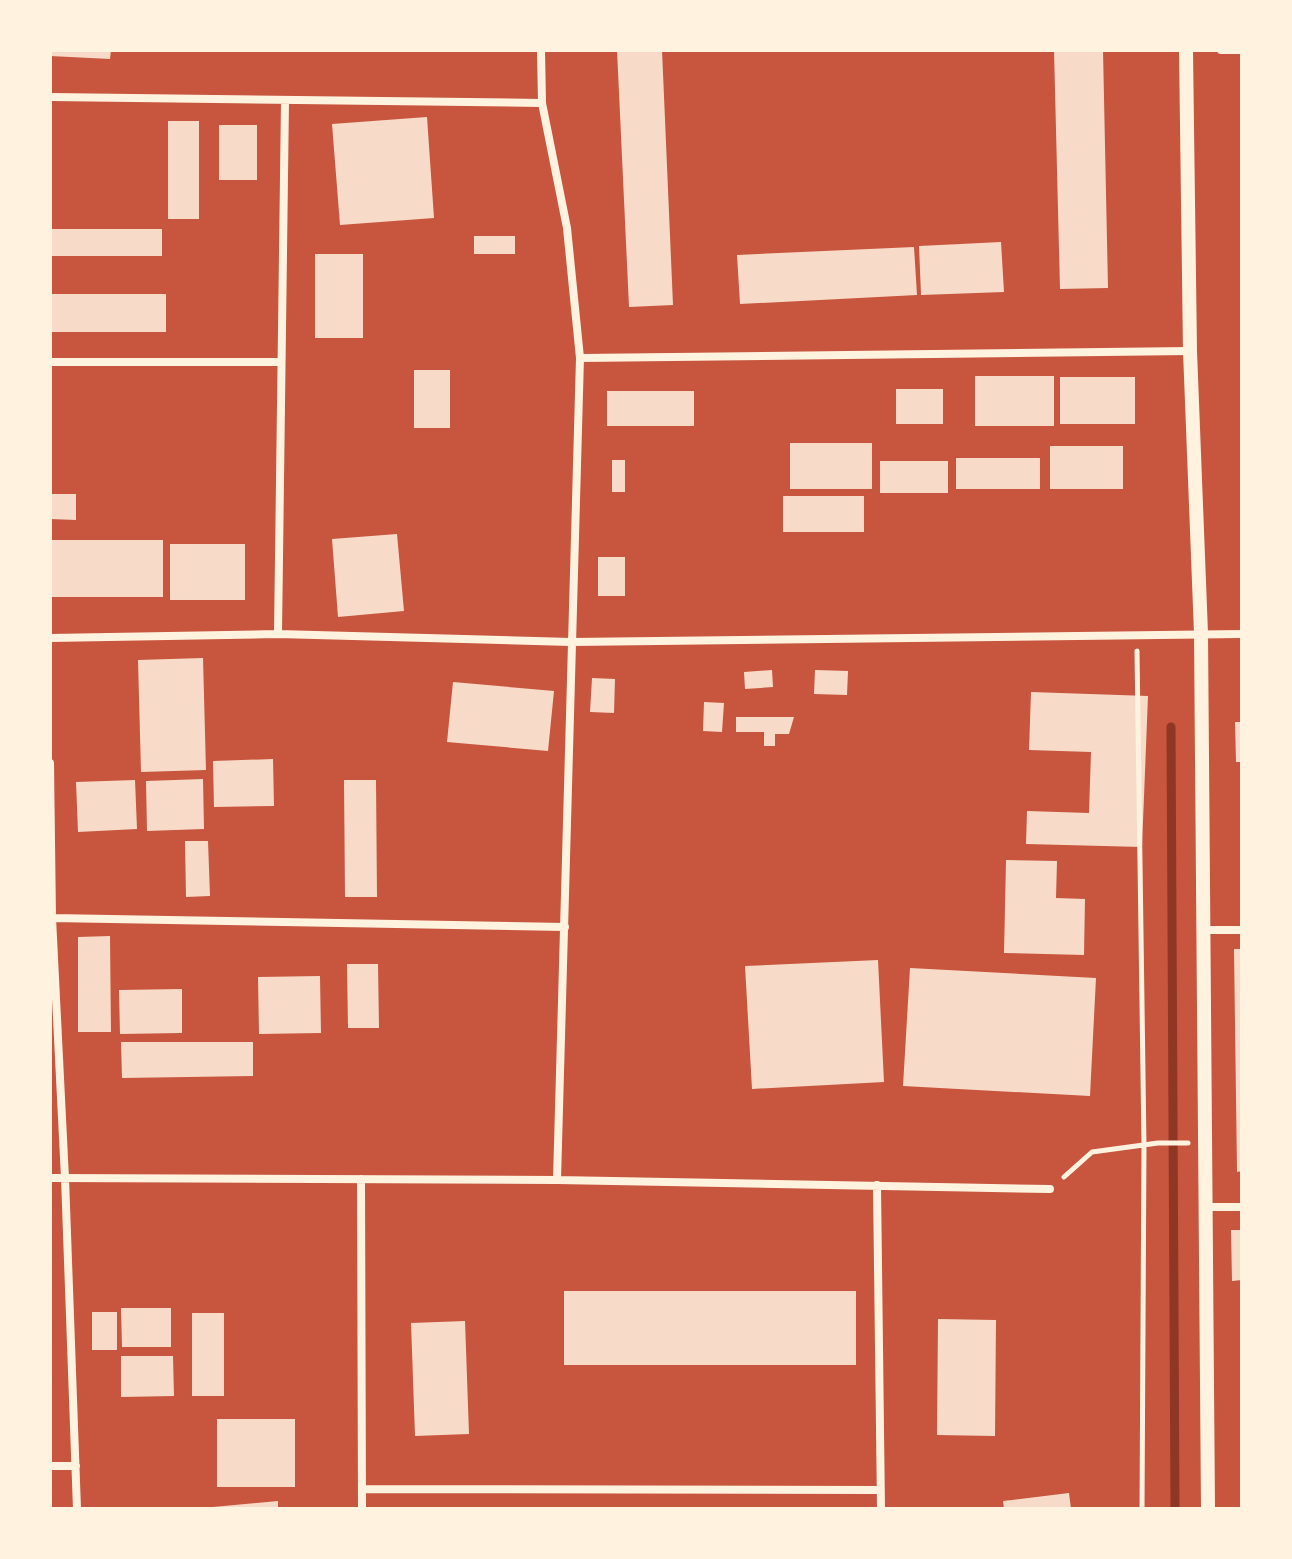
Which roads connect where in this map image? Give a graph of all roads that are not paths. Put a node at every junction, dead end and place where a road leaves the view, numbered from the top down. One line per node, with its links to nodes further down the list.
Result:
1 (541, 50): 7 (street)
2 (1186, 50): 8 (street)
3 (1221, 50): 4 (street)
4 (1242, 50)
5 (50, 97): 6 (street)
6 (285, 101): 7 (street); 11 (street)
7 (542, 103): 9 (street)
8 (1190, 351): 9 (street); 12 (street)
9 (580, 358): 16 (street)
10 (50, 362): 11 (street)
11 (281, 362): 13 (street)
12 (1201, 633): 14 (street); 16 (street); 20 (street)
13 (278, 634): 15 (street); 16 (street)
14 (1242, 634)
15 (50, 638)
16 (571, 642): 19 (street)
17 (50, 763): 18 (street)
18 (52, 918): 19 (street); 23 (street)
19 (565, 927): 25 (street)
20 (1202, 930): 21 (street); 28 (street)
21 (1242, 930)
22 (50, 1178): 23 (street)
23 (65, 1178): 24 (street); 31 (street)
24 (361, 1179): 25 (street); 32 (street)
25 (557, 1180): 26 (street)
26 (877, 1185): 27 (street); 33 (street)
27 (1050, 1189)
28 (1206, 1207): 29 (street); 37 (street)
29 (1242, 1207)
30 (50, 1466): 31 (street)
31 (76, 1466): 34 (street)
32 (362, 1489): 33 (street); 35 (street)
33 (880, 1490): 36 (street)
34 (77, 1509)
35 (362, 1509)
36 (881, 1509)
37 (1208, 1509)

